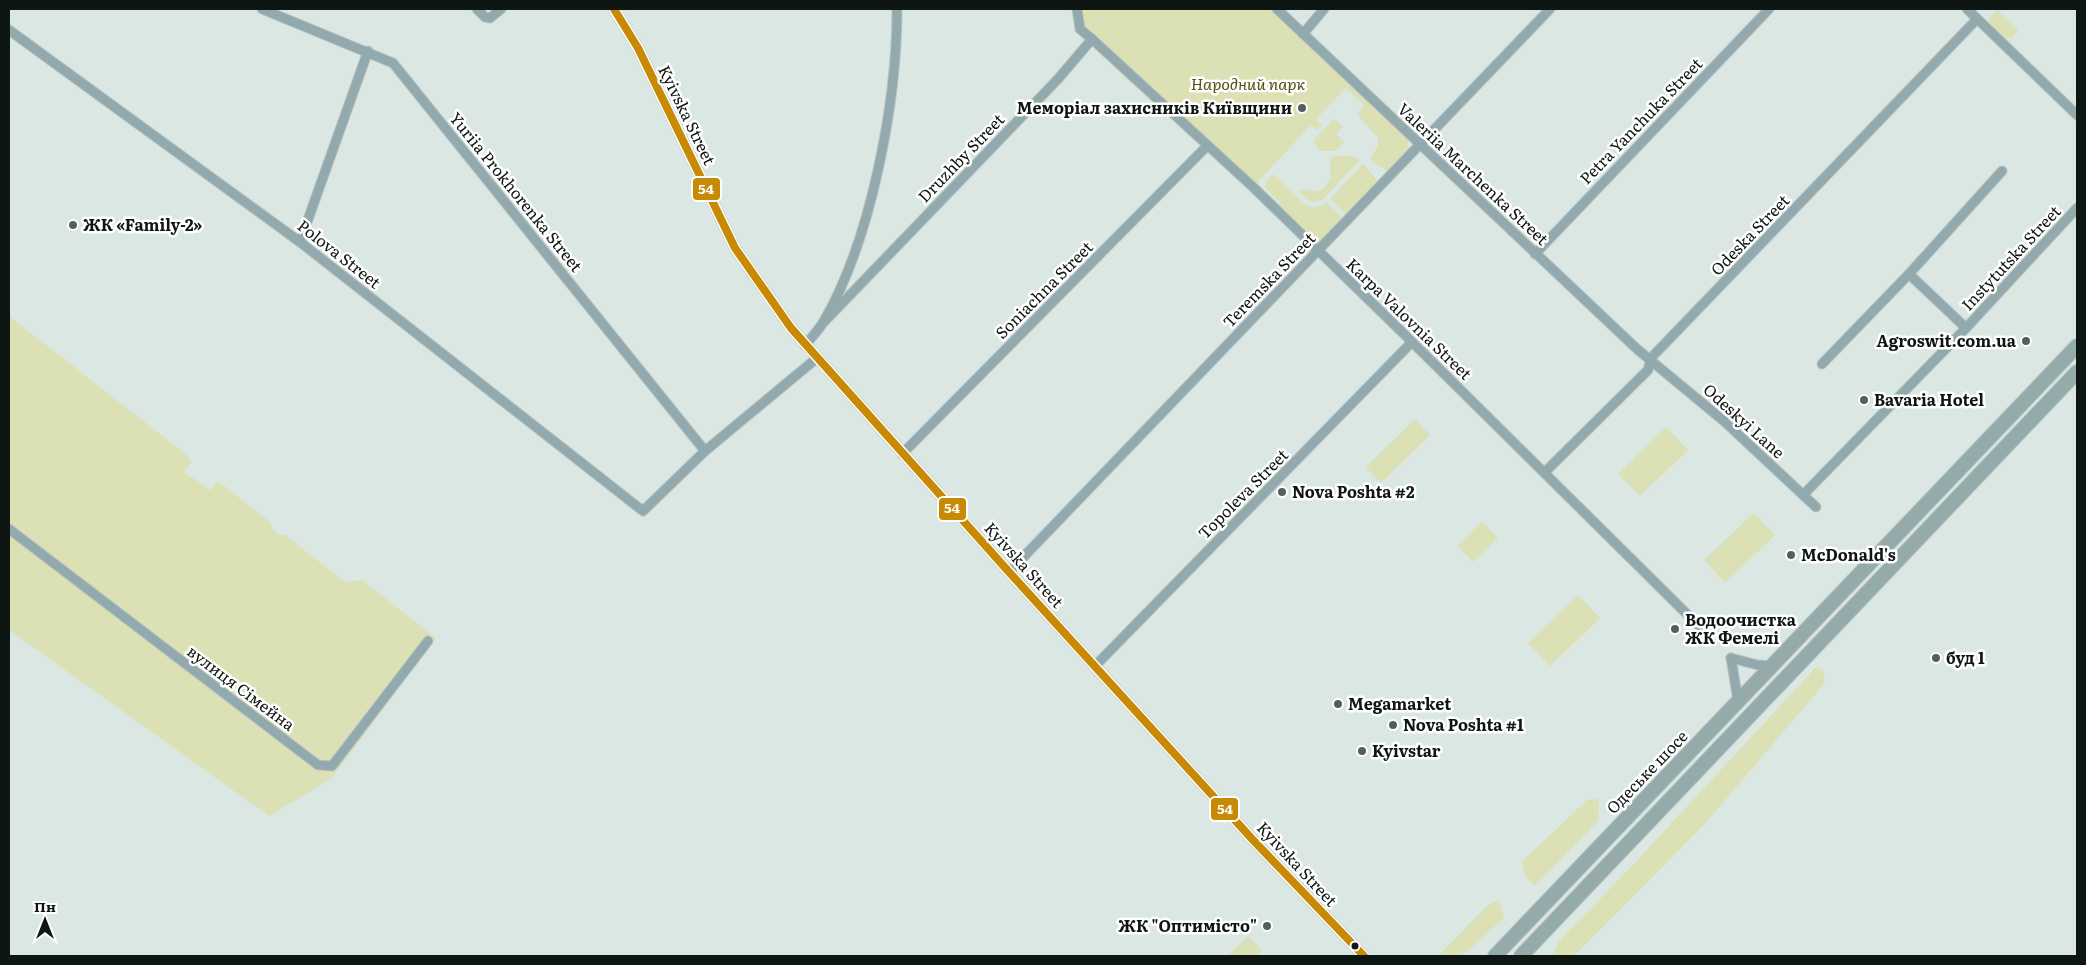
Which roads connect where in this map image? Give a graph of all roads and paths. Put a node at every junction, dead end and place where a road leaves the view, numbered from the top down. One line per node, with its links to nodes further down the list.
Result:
1 (262, 9): 16 (street, Yuriia Prokhorenka Street)
2 (477, 9): 3 (street)
3 (502, 9)
4 (614, 9): 29 (street, Kyivska Street)
5 (897, 9): 26 (street)
6 (1077, 9): 15 (street)
7 (1276, 9): 14 (street, Valeriia Marchenka Street)
8 (1324, 9): 14 (street)
9 (1550, 9): 18 (street, Teremska Street)
10 (1769, 9): 24 (street, Petra Yanchuka Street)
11 (1967, 9): 12 (street)
12 (1978, 19): 17 (street); 32 (street, Odeska Street)
13 (9, 30): 22 (street, Polova Street)
14 (1303, 34): 18 (street, Valeriia Marchenka Street)
15 (1092, 40): 19 (street, Karpa Valovnia Street); 26 (street, Druzhby Street)
16 (368, 51): 22 (street); 35 (street, Yuriia Prokhorenka Street)
17 (2077, 115)
18 (1418, 145): 23 (street, Teremska Street); 24 (street, Valeriia Marchenka Street)
19 (1207, 146): 23 (street, Karpa Valovnia Street); 36 (street, Soniachna Street)
20 (2002, 171): 25 (street)
21 (2077, 208): 27 (street, Instytutska Street)
22 (300, 242): 35 (street, Polova Street)
23 (1317, 251): 28 (street, Karpa Valovnia Street); 41 (street, Teremska Street)
24 (1535, 254): 32 (street, Valeriia Marchenka Street)
25 (1909, 274): 27 (street, Instytutska Street); 33 (street)
26 (824, 322): 29 (street)
27 (1966, 328): 38 (street, Instytutska Street)
28 (1412, 342): 37 (street, Karpa Valovnia Street); 44 (street, Topoleva Street)
29 (805, 345): 31 (street, Kyivska Street)
30 (2077, 346): 45 (highway, Одеське шосе)
31 (817, 358): 35 (street); 36 (street, Kyivska Street)
32 (1651, 358): 37 (street, Odeska Street); 38 (street, Odeskyi Lane)
33 (1822, 364)
34 (2077, 372): 49 (highway)
35 (705, 452)
36 (902, 454): 41 (street, Kyivska Street)
37 (1545, 472): 42 (street, Karpa Valovnia Street)
38 (1803, 496): 39 (street, Odeskyi Lane)
39 (1816, 507)
40 (9, 529): 43 (street, вулиця Сімейна)
41 (1009, 572): 44 (street, Kyivska Street)
42 (1699, 626)
43 (428, 641)
44 (1095, 666): 47 (street, Kyivska Street)
45 (1773, 666): 46 (highway, Одеське шосе); 46 (street)
46 (1738, 701): 48 (highway, Одеське шосе)
47 (1364, 956)
48 (1495, 956)
49 (1521, 956)

